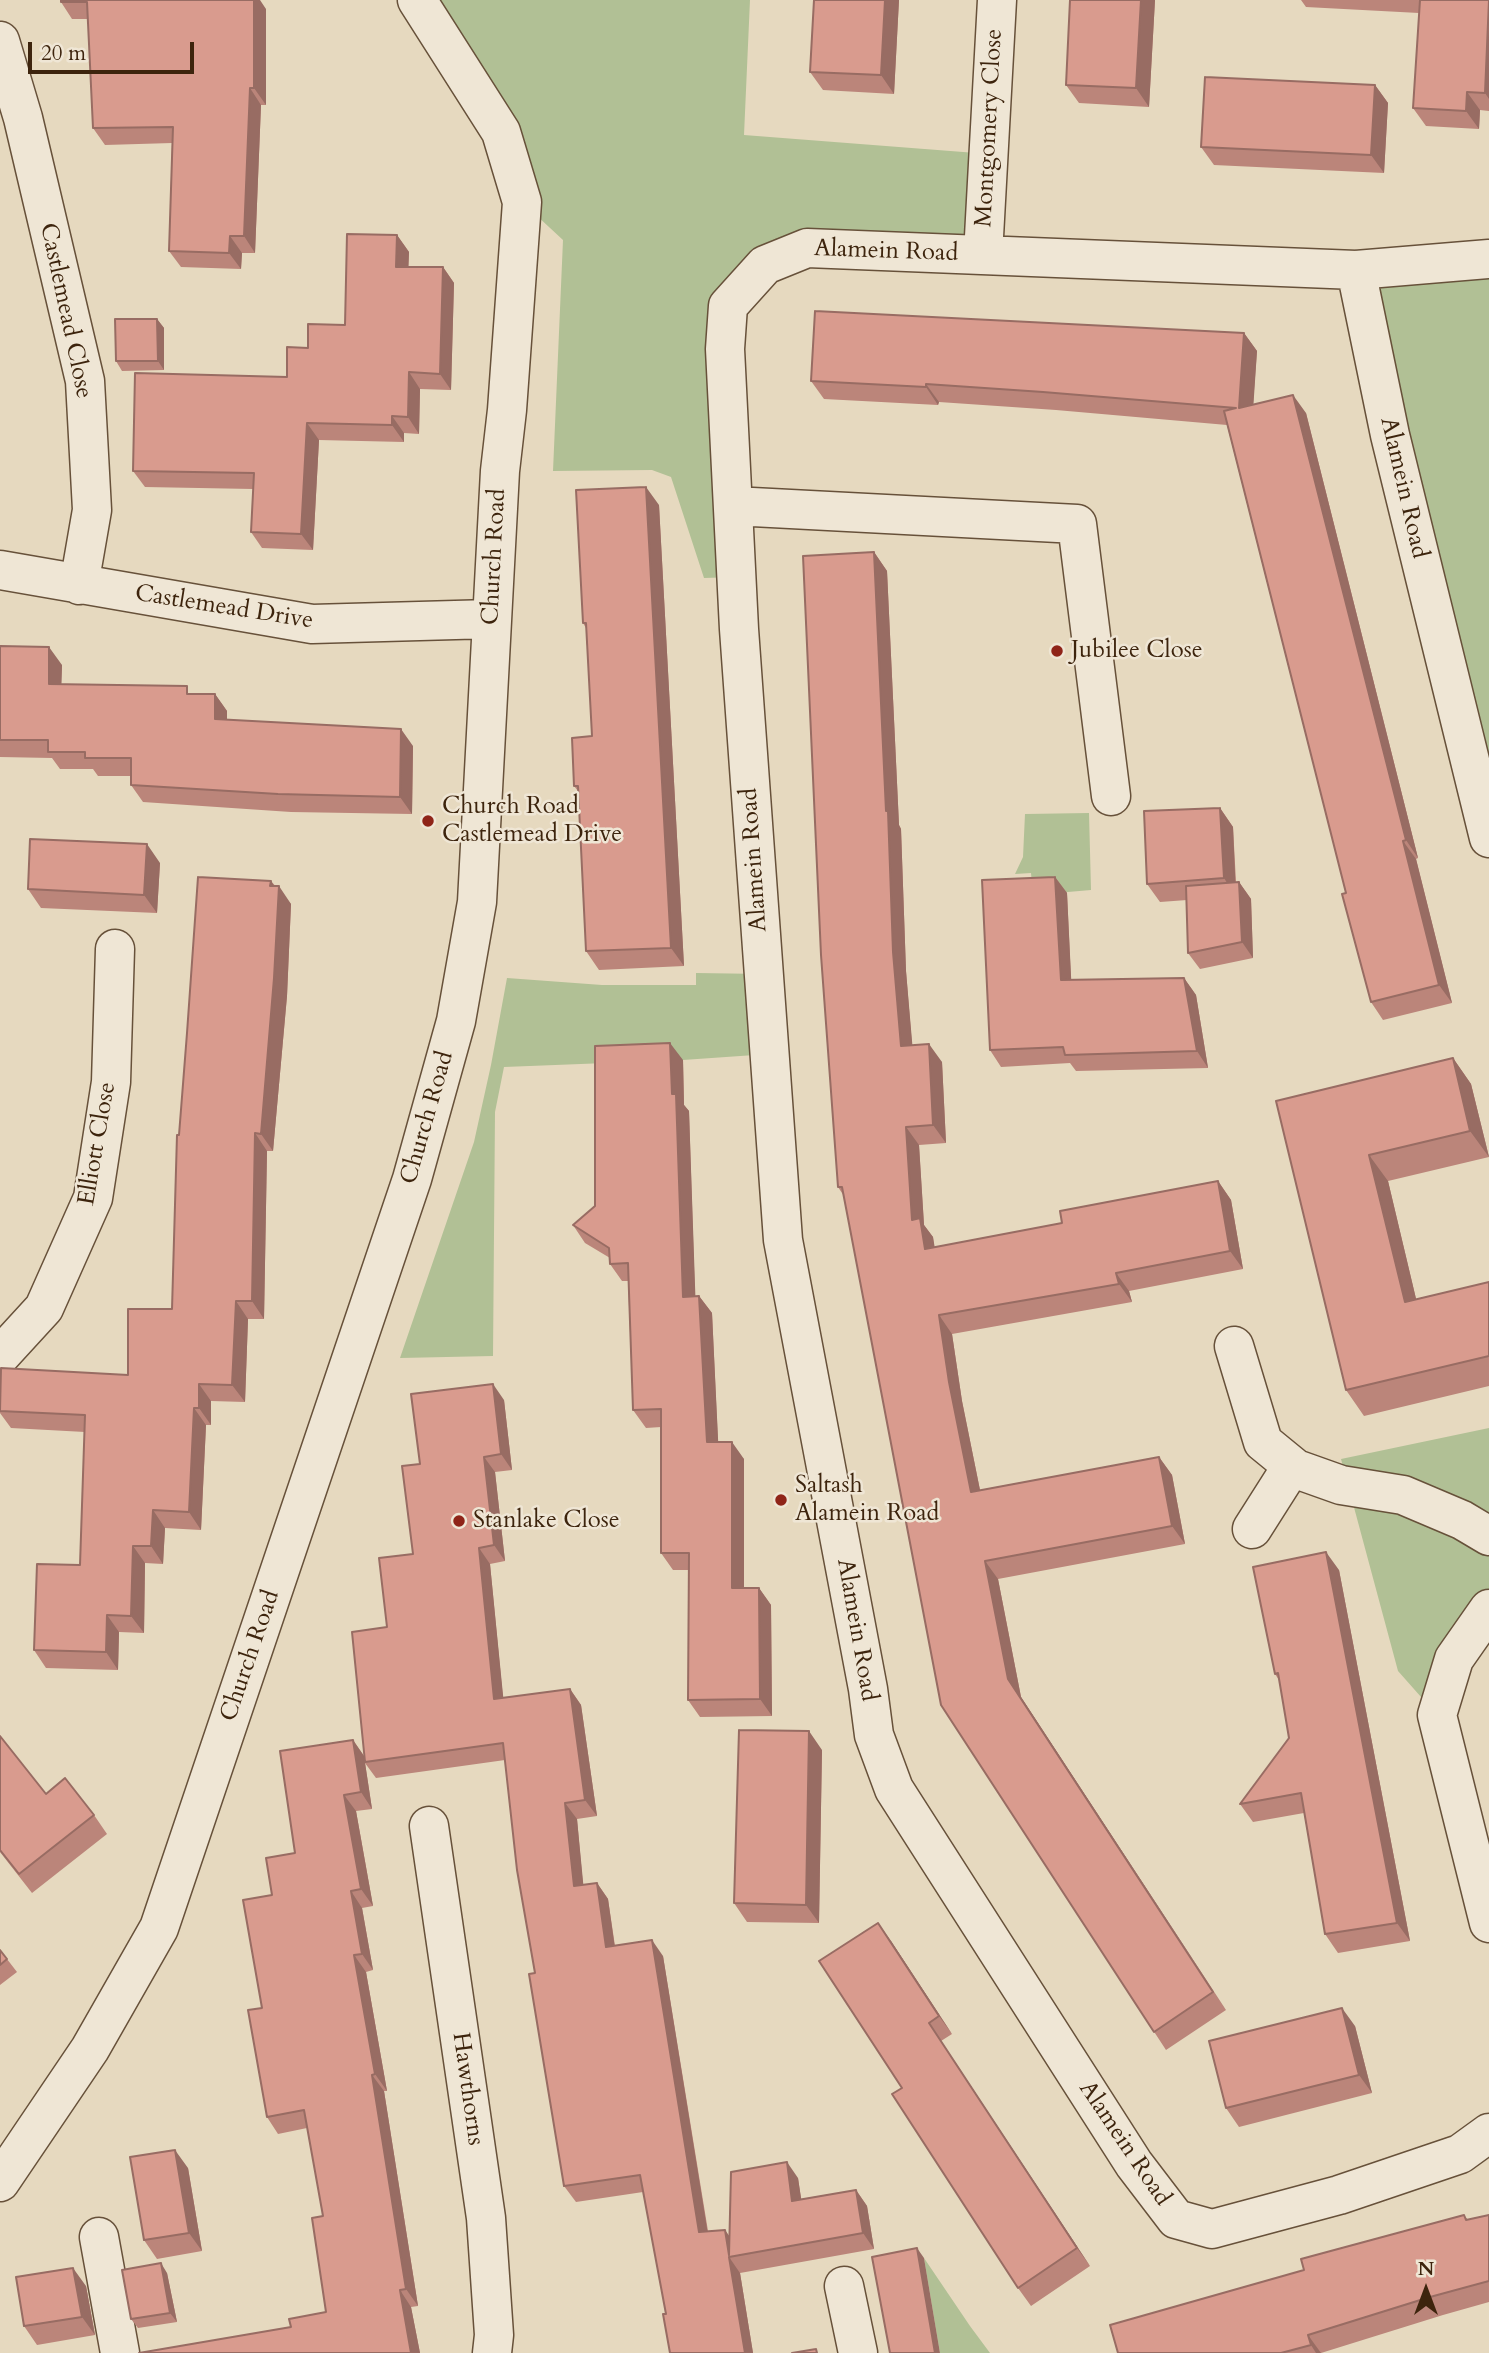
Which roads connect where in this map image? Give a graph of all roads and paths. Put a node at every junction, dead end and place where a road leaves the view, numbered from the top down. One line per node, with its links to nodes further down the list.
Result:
1 (416, 0): 10 (street, Church Road)
2 (997, 0): 4 (street, Montgomery Close)
3 (0, 41): 9 (street, Castlemead Close)
4 (983, 256): 6 (street, Alamein Road); 7 (street, Alamein Road)
5 (1489, 259): 6 (street)
6 (1356, 270): 12 (street, Alamein Road)
7 (733, 506): 11 (street); 22 (street, Alamein Road)
8 (0, 570): 9 (street, Castlemead Drive)
9 (79, 585): 10 (street, Castlemead Drive)
10 (491, 619): 23 (street, Church Road)
11 (1111, 796)
12 (1489, 838)
13 (115, 949): 15 (street, Elliott Close)
14 (1234, 1346): 16 (street)
15 (0, 1356)
16 (1292, 1466): 17 (street); 18 (street)
17 (1252, 1529)
18 (1489, 1535)
19 (1489, 1609): 21 (street)
20 (429, 1826): 27 (street, Hawthorns)
21 (1489, 1923)
22 (1489, 2133)
23 (0, 2182)
24 (99, 2237): 26 (street)
25 (844, 2286): 28 (street)
26 (120, 2353)
27 (492, 2353)
28 (858, 2353)

